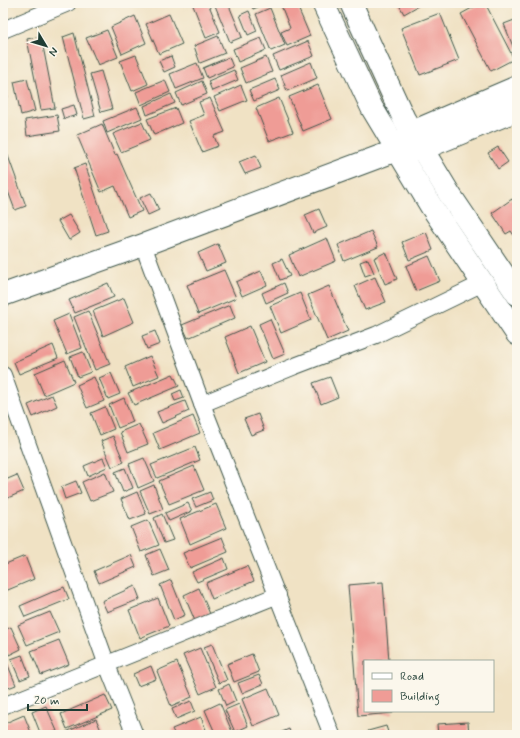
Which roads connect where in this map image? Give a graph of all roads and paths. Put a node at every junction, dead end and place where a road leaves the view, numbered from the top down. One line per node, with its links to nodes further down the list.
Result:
1 (68, 3): 4 (street)
2 (323, 3): 8 (street)
3 (351, 3): 7 (street)
4 (3, 30)
5 (517, 87): 7 (street)
6 (517, 110): 7 (street)
7 (417, 140): 8 (street); 12 (street)
8 (397, 150): 9 (street); 10 (street)
9 (144, 245): 11 (street); 15 (street)
10 (483, 283): 13 (street); 15 (street)
11 (3, 294)
12 (517, 294)
13 (517, 334)
14 (3, 374): 17 (street)
15 (202, 404): 16 (street)
16 (278, 595): 17 (street); 20 (street)
17 (107, 665): 18 (street); 19 (street)
18 (3, 706)
19 (135, 735)
20 (332, 735)

